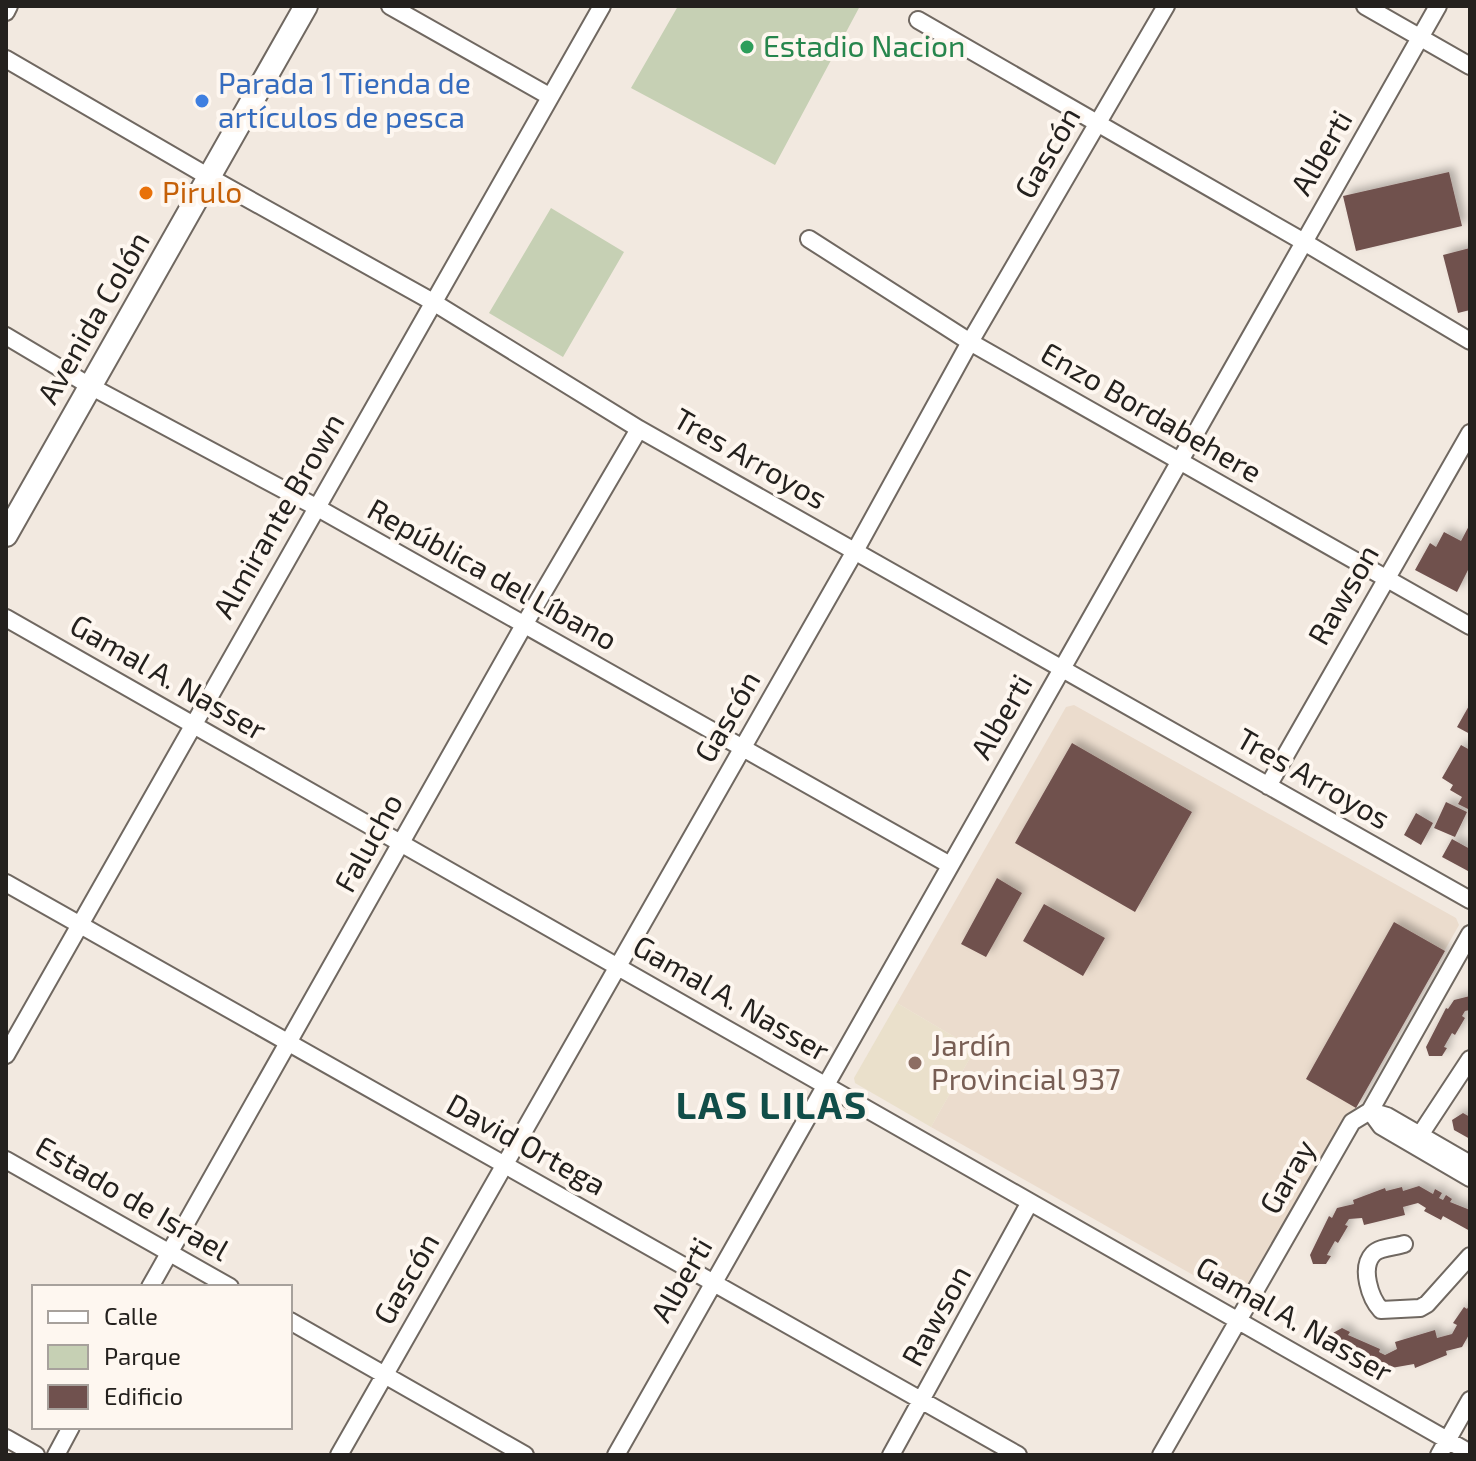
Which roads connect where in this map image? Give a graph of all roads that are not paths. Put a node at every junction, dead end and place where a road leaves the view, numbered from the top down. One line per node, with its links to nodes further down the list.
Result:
1 (9, 6): 8 (street)
2 (306, 6): 15 (main road, Avenida Colón)
3 (390, 6): 13 (street)
4 (602, 6): 13 (street, Almirante Brown)
5 (1166, 6): 14 (street, Gascón)
6 (1365, 6): 10 (street)
7 (1438, 6): 10 (street, Alberti)
8 (6, 12)
9 (918, 20): 14 (street)
10 (1420, 37): 12 (street); 17 (street, Alberti)
11 (6, 59): 15 (street, Tres Arroyos)
12 (1470, 66)
13 (549, 96): 18 (street, Almirante Brown)
14 (1097, 124): 17 (street); 21 (street, Gascón)
15 (209, 177): 18 (street, Tres Arroyos); 22 (main road, Avenida Colón)
16 (809, 239): 21 (street, Enzo Bordabehere)
17 (1304, 242): 20 (street); 25 (street, Alberti)
18 (433, 302): 23 (street, Tres Arroyos); 26 (street, Almirante Brown)
19 (6, 336): 22 (street, República del Líbano)
20 (1470, 341)
21 (970, 342): 25 (street, Enzo Bordabehere); 28 (street, Gascón)
22 (90, 386): 26 (street, República del Líbano); 27 (main road, Avenida Colón)
23 (639, 429): 28 (street, Tres Arroyos); 31 (street, Falucho)
24 (1470, 433): 29 (street, Rawson)
25 (1179, 461): 29 (street, Enzo Bordabehere); 33 (street, Alberti)
26 (316, 507): 31 (street, República del Líbano); 34 (street, Almirante Brown)
27 (6, 535)
28 (855, 551): 33 (street, Tres Arroyos); 35 (street, Gascón)
29 (1386, 579): 32 (street, Enzo Bordabehere); 36 (street, Rawson)
30 (6, 618): 34 (street, Gamal A. Nasser)
31 (524, 625): 35 (street, República del Líbano); 37 (street, Falucho)
32 (1470, 626)
33 (1062, 668): 36 (street, Tres Arroyos); 38 (street, Alberti)
34 (193, 725): 37 (street, Gamal A. Nasser); 41 (street, Almirante Brown)
35 (743, 748): 38 (street, República del Líbano); 43 (street, Gascón)
36 (1268, 786): 40 (street, Tres Arroyos)
37 (401, 843): 43 (street, Gamal A. Nasser); 44 (street, Falucho)
38 (950, 865): 47 (street, Alberti)
39 (6, 883): 41 (street, David Ortega)
40 (1470, 900)
41 (80, 924): 44 (street, David Ortega); 45 (street, Almirante Brown)
42 (1470, 934): 48 (street, Garay)
43 (618, 967): 47 (street, Gamal A. Nasser); 52 (street, Gascón)
44 (289, 1043): 52 (street, David Ortega); 56 (street, Falucho)
45 (6, 1055)
46 (1470, 1059): 49 (street)
47 (825, 1085): 54 (street, Gamal A. Nasser); 58 (street, Alberti)
48 (1370, 1111): 49 (street); 61 (street, Garay)
49 (1415, 1139): 51 (street); 53 (street)
50 (6, 1160): 56 (street, Estado de Israel)
51 (1470, 1164)
52 (505, 1165): 58 (street, David Ortega); 63 (street, Gascón)
53 (1470, 1178)
54 (1030, 1202): 61 (street, Gamal A. Nasser); 65 (street, Rawson)
55 (1404, 1244): 57 (street)
56 (170, 1253): 59 (street, Falucho); 60 (street, Estado de Israel)
57 (1470, 1256)
58 (713, 1283): 65 (street, David Ortega); 74 (street, Alberti)
59 (151, 1285)
60 (226, 1285)
61 (1238, 1320): 68 (street, Gamal A. Nasser); 77 (street, Garay)
62 (292, 1322): 63 (street)
63 (385, 1375): 72 (street, Gascón); 73 (street)
64 (1470, 1400): 68 (street)
65 (922, 1401): 75 (street, Rawson); 76 (street, David Ortega)
66 (70, 1429): 71 (street)
67 (6, 1438): 70 (street)
68 (1448, 1440): 69 (street, Gamal A. Nasser); 78 (street)
69 (1470, 1453)
70 (36, 1455)
71 (56, 1455)
72 (339, 1455)
73 (525, 1455)
74 (616, 1455)
75 (891, 1455)
76 (1018, 1455)
77 (1161, 1455)
78 (1439, 1455)

